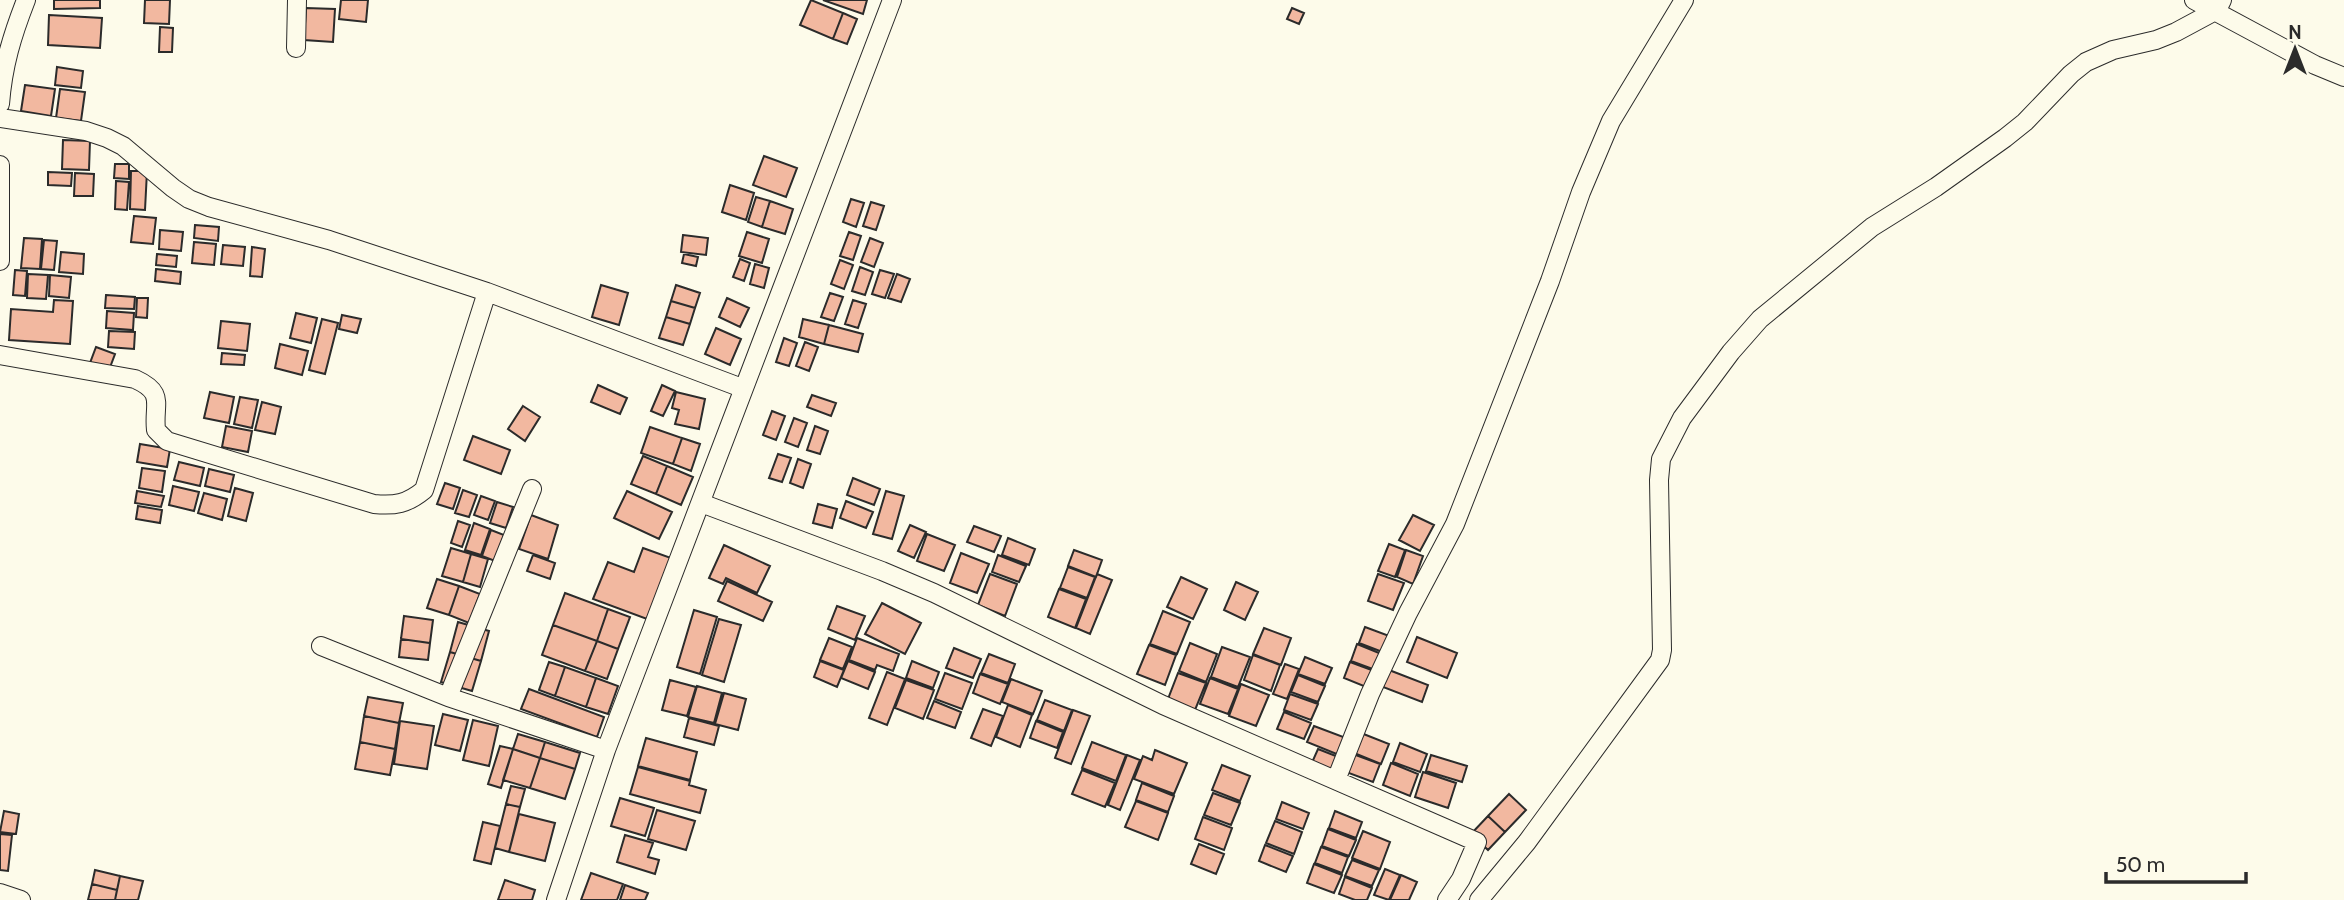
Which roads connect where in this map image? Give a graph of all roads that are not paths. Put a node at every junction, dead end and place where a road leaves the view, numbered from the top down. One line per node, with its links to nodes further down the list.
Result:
1 (26, 0): 9 (street)
2 (297, 0): 7 (street)
3 (892, 0): 15 (street)
4 (1685, 0): 21 (street)
5 (2194, 0): 6 (street)
6 (2219, 5): 8 (street); 26 (street)
7 (296, 48)
8 (2344, 77)
9 (0, 104)
10 (0, 118): 13 (street)
11 (0, 165): 12 (street)
12 (0, 261)
13 (487, 292): 14 (street); 15 (street)
14 (0, 355)
15 (742, 388): 17 (street)
16 (532, 489): 19 (street)
17 (701, 503): 20 (street); 21 (street)
18 (321, 646): 19 (street)
19 (448, 697): 20 (street)
20 (606, 750): 24 (street)
21 (1336, 780): 25 (street)
22 (0, 892): 23 (street)
23 (21, 900)
24 (556, 900)
25 (1447, 900)
26 (1479, 900)

